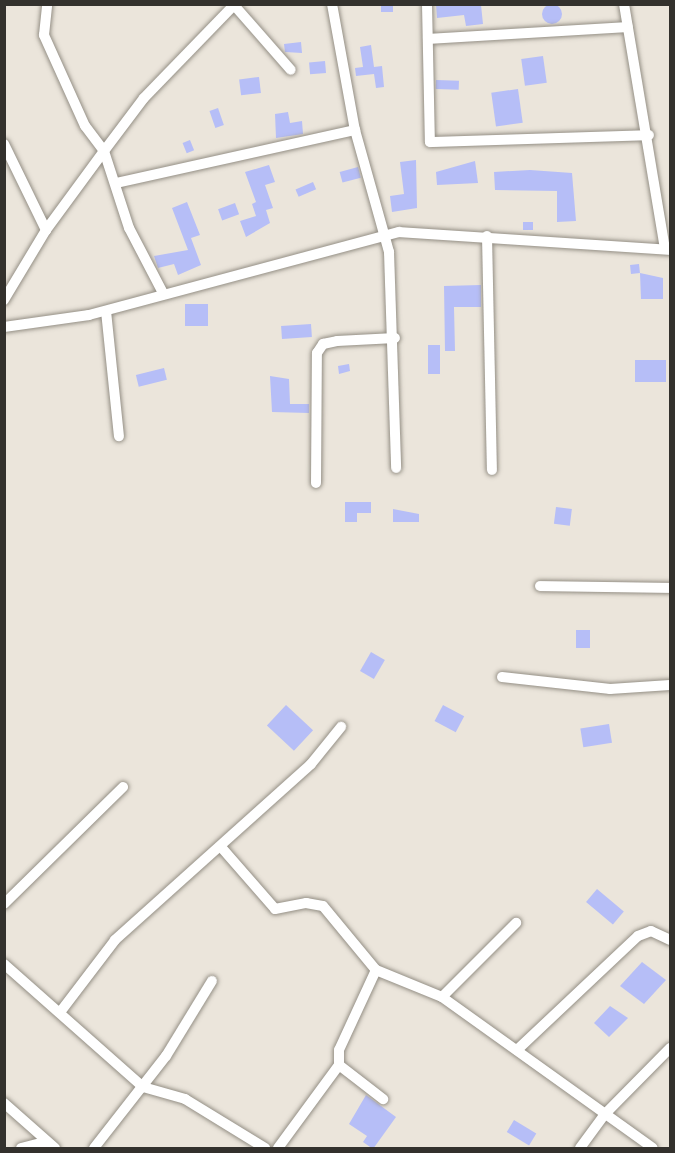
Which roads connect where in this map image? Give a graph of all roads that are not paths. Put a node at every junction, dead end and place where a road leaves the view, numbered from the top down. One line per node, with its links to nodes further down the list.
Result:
1 (47, 4): 12 (street)
2 (332, 4): 9 (street)
3 (427, 4): 7 (street)
4 (624, 4): 6 (street)
5 (234, 5): 8 (street); 12 (street)
6 (628, 27): 7 (street); 10 (street)
7 (428, 39): 10 (street)
8 (291, 70)
9 (355, 130): 13 (street); 15 (street)
10 (649, 135): 17 (street)
11 (4, 144): 14 (street)
12 (104, 151): 13 (street); 14 (street)
13 (117, 183): 18 (street)
14 (46, 230): 19 (street)
15 (382, 236): 16 (street); 18 (street); 22 (street)
16 (487, 236): 17 (street); 25 (street)
17 (668, 249)
18 (163, 293): 20 (street)
19 (4, 300)
20 (106, 311): 21 (street); 23 (street)
21 (4, 327)
22 (395, 338): 24 (street); 26 (street)
23 (119, 436)
24 (396, 468)
25 (492, 470)
26 (316, 483)
27 (540, 586): 28 (street)
28 (670, 588)
29 (502, 677): 30 (street)
30 (670, 685)
31 (341, 727): 33 (street)
32 (123, 787): 34 (street)
33 (221, 847): 38 (street); 41 (street)
34 (4, 904)
35 (516, 923): 40 (street)
36 (670, 940): 43 (street)
37 (4, 964): 41 (street)
38 (376, 970): 40 (street); 44 (street)
39 (212, 981): 45 (street)
40 (442, 997): 43 (street)
41 (61, 1011): 45 (street)
42 (670, 1048): 48 (street)
43 (517, 1050): 48 (street)
44 (339, 1065): 46 (street); 53 (street)
45 (143, 1087): 51 (street); 52 (street)
46 (383, 1099)
47 (4, 1103): 49 (street)
48 (605, 1114): 54 (street); 55 (street)
49 (50, 1145): 50 (street)
50 (21, 1149)
51 (94, 1149)
52 (265, 1149)
53 (278, 1149)
54 (580, 1149)
55 (653, 1149)

